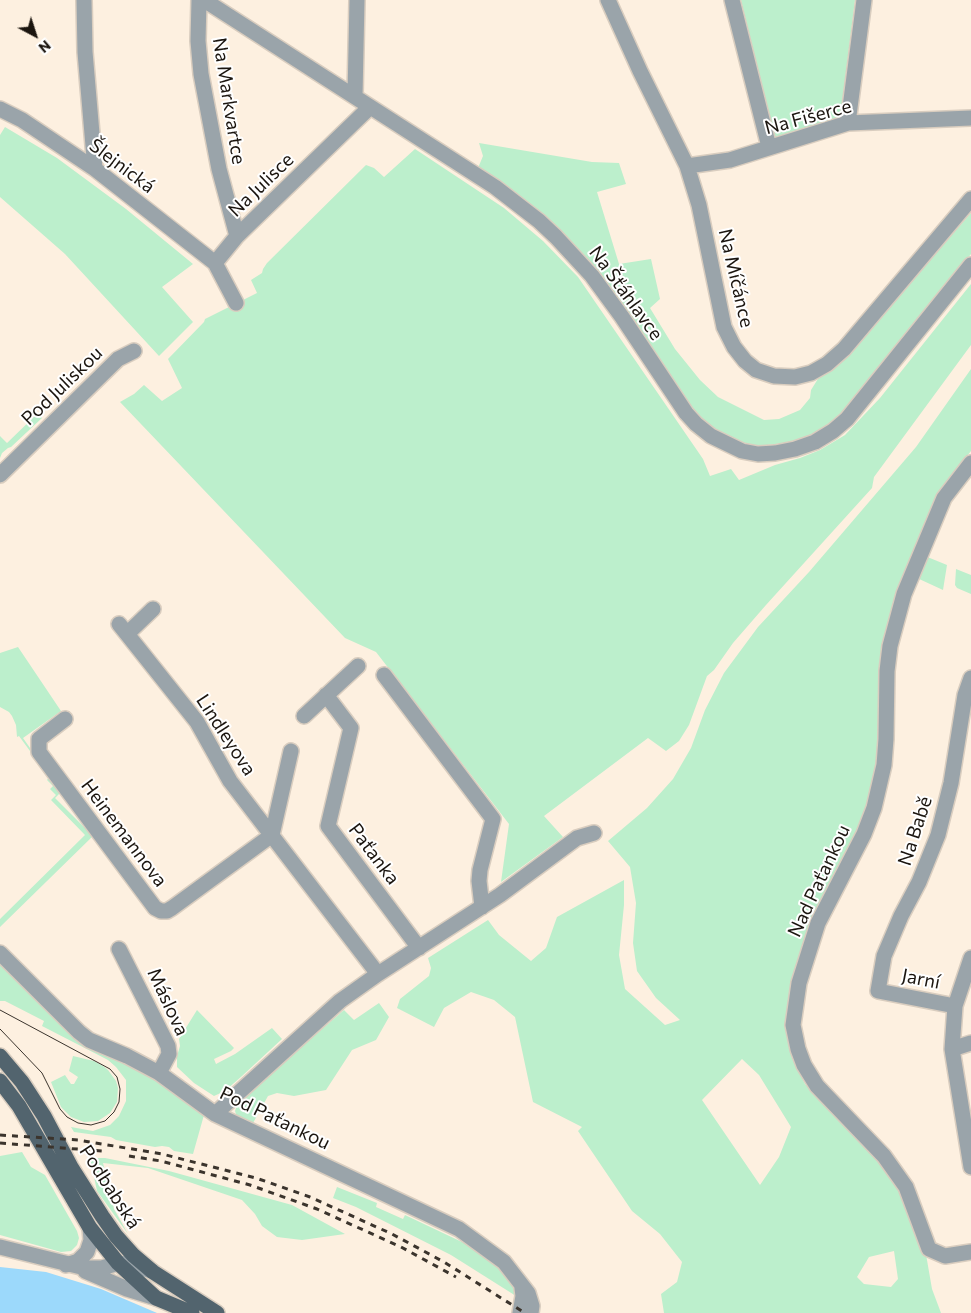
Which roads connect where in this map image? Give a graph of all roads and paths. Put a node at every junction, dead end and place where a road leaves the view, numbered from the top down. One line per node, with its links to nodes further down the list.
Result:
1 (84, 0): 15 (street)
2 (199, 0): 17 (street, Na Markvartce)
3 (204, 0): 8 (street, Na Šťáhlavce)
4 (357, 0): 8 (street)
5 (608, 0): 14 (street, Na Míčánce)
6 (732, 0): 13 (street)
7 (864, 0): 12 (street)
8 (355, 96): 9 (street, Na Šťáhlavce)
9 (370, 106): 17 (street, Na Julisce); 19 (street, Na Šťáhlavce)
10 (0, 109): 15 (street, Šlejnická)
11 (971, 118): 12 (street, Na Fišerce)
12 (848, 123): 13 (street, Na Fišerce)
13 (769, 147): 14 (street, Na Fišerce)
14 (687, 166): 16 (street, Na Míčánce)
15 (95, 170): 18 (street, Šlejnická)
16 (971, 198)
17 (237, 236): 18 (street, Na Julisce)
18 (214, 263): 20 (street)
19 (971, 265)
20 (236, 304)
21 (134, 351): 23 (street, Pod Juliskou)
22 (971, 463): 53 (street, Nad Paťankou)
23 (0, 475)
24 (153, 610): 33 (street, Lindleyova)
25 (358, 666): 28 (street)
26 (384, 675): 34 (street)
27 (971, 678): 41 (street, Na Babě)
28 (326, 695): 29 (street); 35 (street, Paťanka)
29 (304, 716)
30 (65, 719): 33 (street, Heinemannova)
31 (290, 751): 33 (street, Lindleyova)
32 (594, 834): 34 (street)
33 (272, 835): 39 (street, Lindleyova)
34 (482, 908): 35 (street)
35 (419, 948): 39 (street)
36 (119, 949): 46 (street, Máslova)
37 (0, 953): 46 (street, Pod Paťankou)
38 (971, 958): 40 (street)
39 (378, 974): 48 (street)
40 (967, 980): 42 (street)
41 (878, 991): 42 (street, Jarní)
42 (955, 1006): 44 (street)
43 (971, 1043): 44 (street)
44 (952, 1049): 49 (street)
45 (0, 1056): 51 (main road, Podbabská)
46 (160, 1074): 48 (street, Pod Paťankou)
47 (0, 1081): 50 (main road, Podbabská)
48 (215, 1114): 57 (street, Pod Paťankou)
49 (971, 1167)
50 (90, 1228): 54 (main road, Podbabská); 55 (street)
51 (116, 1236): 54 (street); 56 (main road, Podbabská)
52 (0, 1247): 55 (street)
53 (971, 1252)
54 (118, 1263): 55 (street); 56 (street); 58 (main road, Podbabská)
55 (70, 1266): 58 (street)
56 (153, 1272): 60 (main road, Podbabská)
57 (521, 1284): 61 (street); 62 (street, Pod Paťankou)
58 (156, 1298): 59 (main road, Podbabská)
59 (192, 1313)
60 (217, 1313)
61 (520, 1313)
62 (531, 1313)

